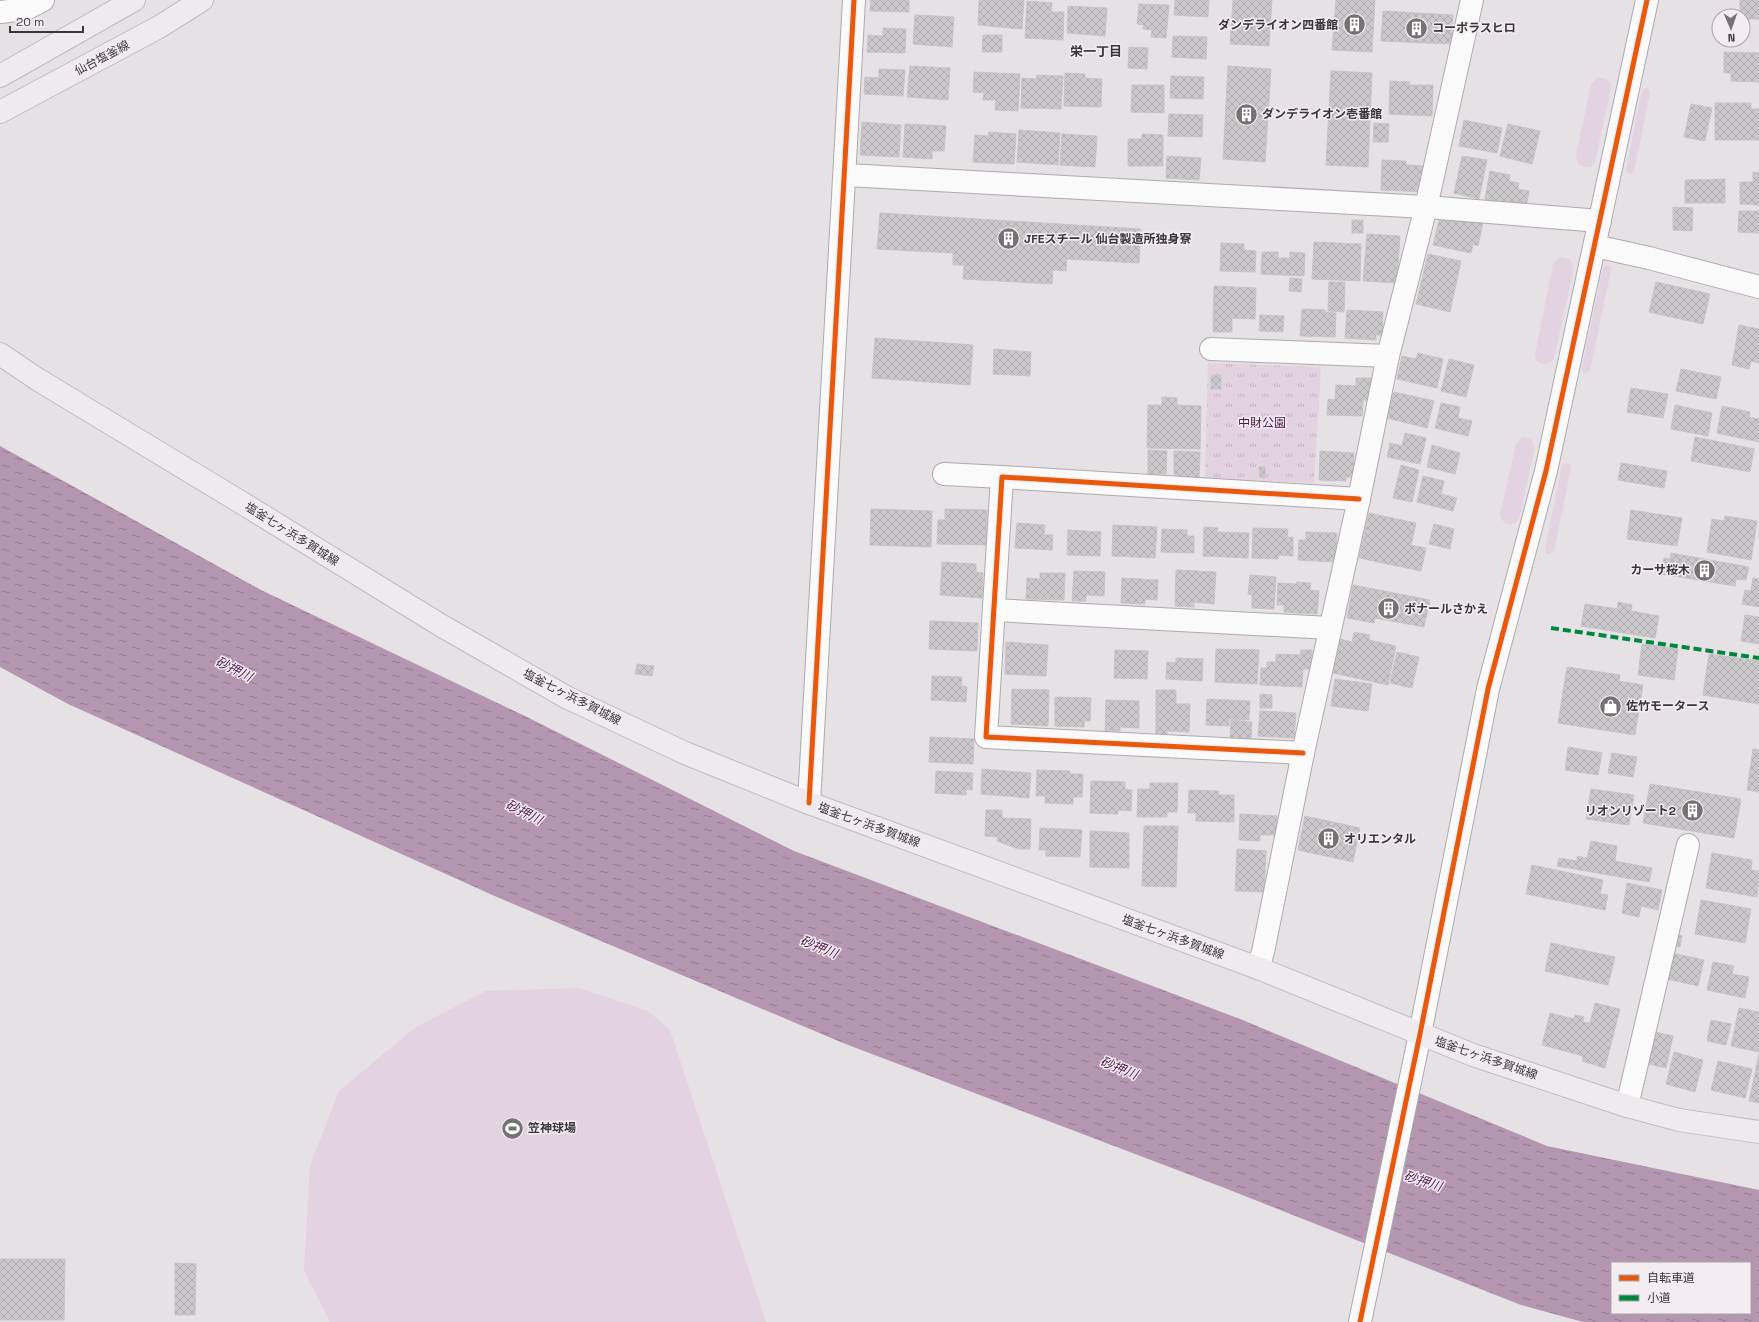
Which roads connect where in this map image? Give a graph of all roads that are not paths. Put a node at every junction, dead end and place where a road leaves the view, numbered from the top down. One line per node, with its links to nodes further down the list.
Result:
1 (134, 0): 9 (main road)
2 (202, 0): 10 (main road, 仙台塩釜線)
3 (854, 0): 11 (street)
4 (1472, 0): 12 (street)
5 (1647, 0): 13 (street)
6 (34, 5): 7 (street); 8 (street)
7 (0, 12)
8 (0, 23)
9 (0, 76)
10 (0, 112)
11 (846, 176): 12 (street); 25 (street)
12 (1426, 207): 13 (street); 18 (street)
13 (1600, 221): 14 (street)
14 (1595, 246): 15 (street); 28 (street)
15 (1759, 287)
16 (1211, 348): 18 (street)
17 (0, 354): 25 (main road, 塩釜七ヶ浜多賀城線)
18 (1388, 356): 21 (street)
19 (944, 474): 20 (street)
20 (1002, 477): 21 (street); 22 (street)
21 (1359, 499): 23 (street)
22 (994, 610): 23 (street); 24 (street)
23 (1330, 628): 24 (street)
24 (1303, 753): 27 (street)
25 (809, 803): 27 (main road, 塩釜七ヶ浜多賀城線)
26 (1688, 845): 29 (street)
27 (1258, 968): 28 (main road, 塩釜七ヶ浜多賀城線)
28 (1420, 1034): 29 (main road, 塩釜七ヶ浜多賀城線); 31 (street)
29 (1627, 1106): 30 (main road, 塩釜七ヶ浜多賀城線)
30 (1759, 1132)
31 (1360, 1322)

